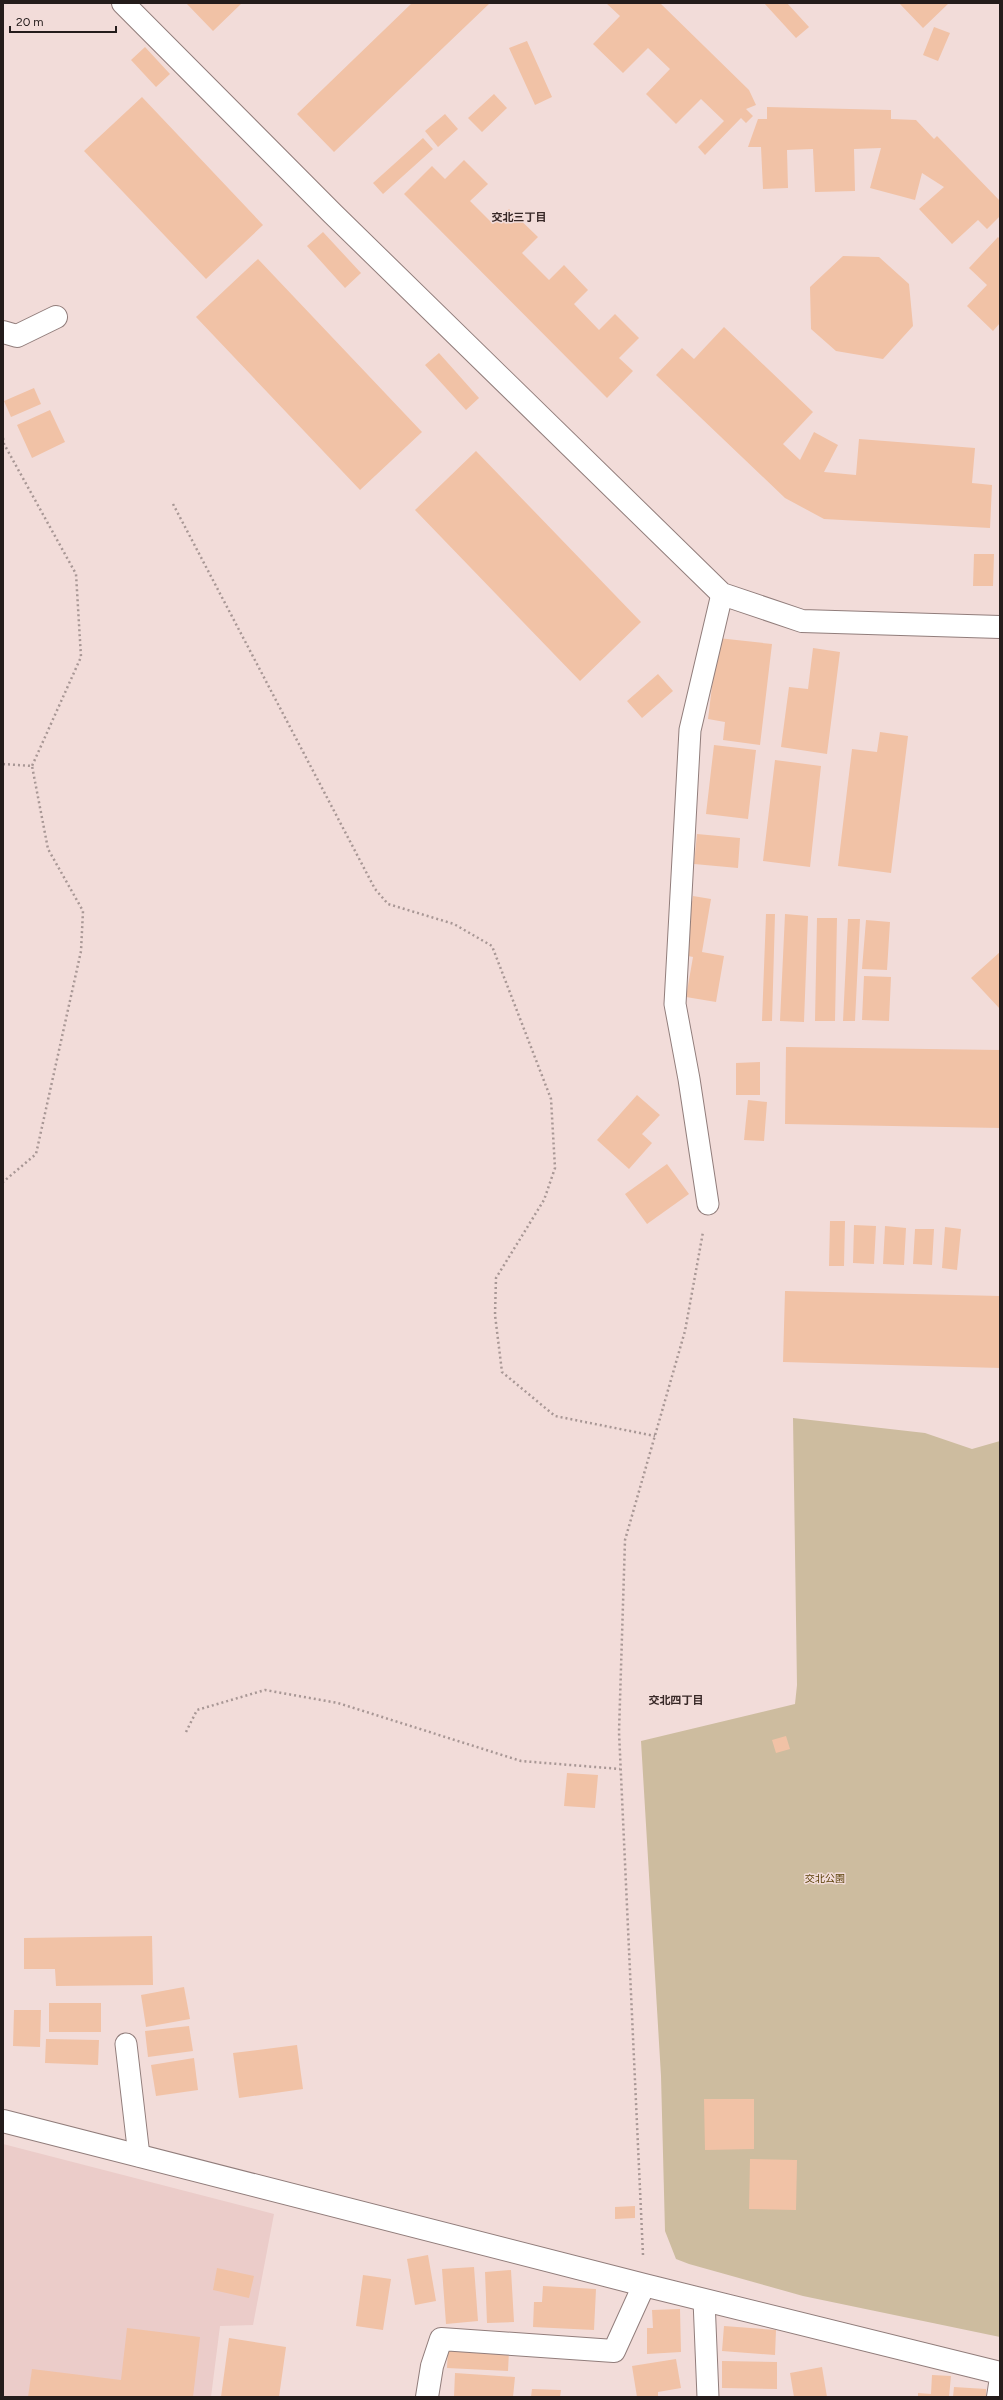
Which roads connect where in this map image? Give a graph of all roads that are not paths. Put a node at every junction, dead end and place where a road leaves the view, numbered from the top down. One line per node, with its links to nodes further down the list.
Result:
1 (123, 3): 4 (street)
2 (56, 317): 3 (street)
3 (3, 332)
4 (722, 594): 5 (street); 6 (lane)
5 (1000, 626)
6 (708, 1204)
7 (126, 2044): 9 (lane)
8 (3, 2121): 9 (street)
9 (139, 2156): 10 (street)
10 (644, 2285): 11 (street); 14 (street)
11 (704, 2300): 12 (street); 15 (lane)
12 (1000, 2373)
13 (1000, 2384): 16 (street)
14 (427, 2397)
15 (708, 2397)
16 (998, 2397)

